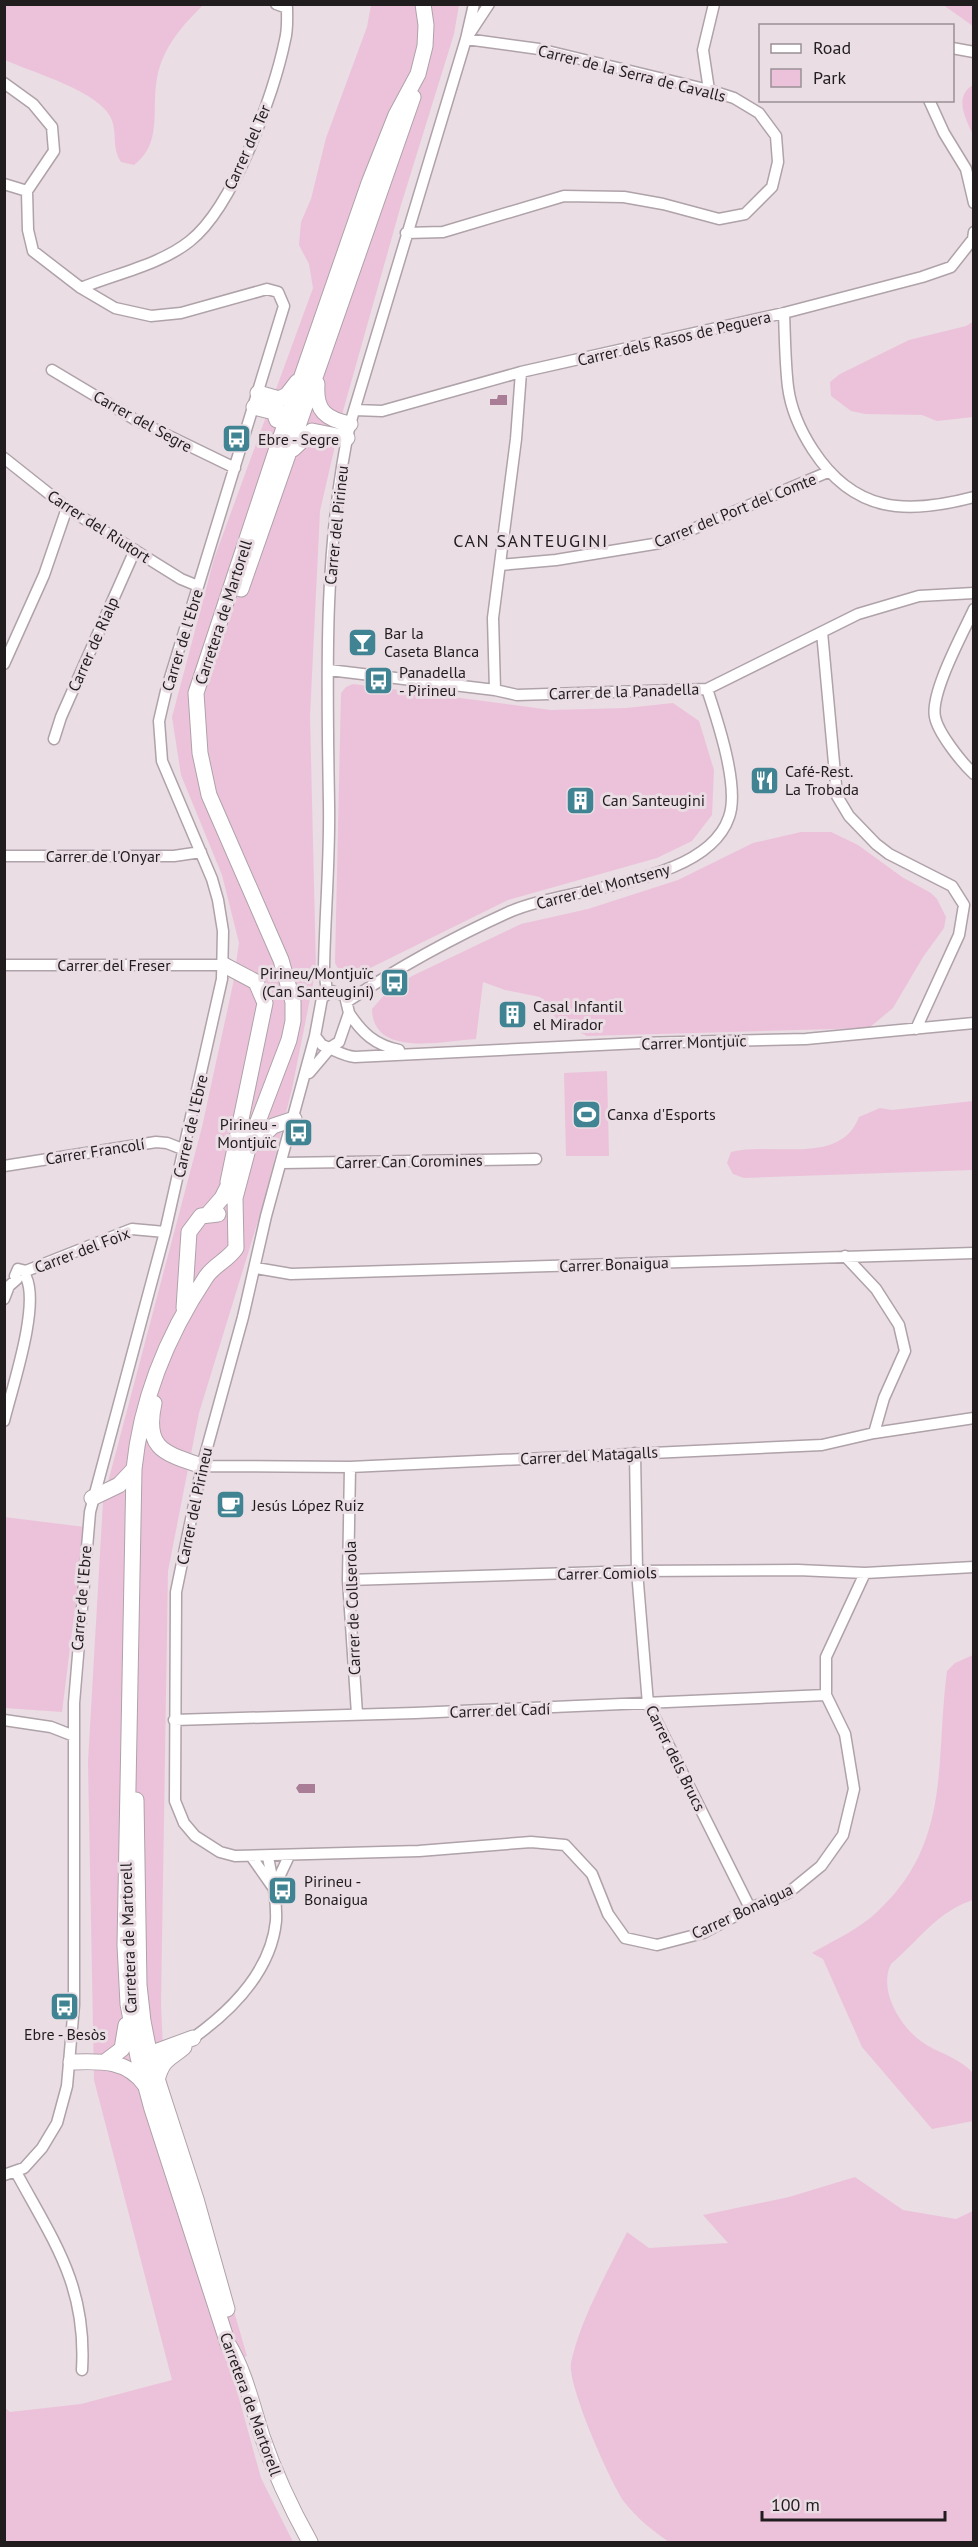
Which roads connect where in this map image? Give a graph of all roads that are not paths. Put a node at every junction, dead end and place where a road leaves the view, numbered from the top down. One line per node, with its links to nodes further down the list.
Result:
1 (276, 4): 17 (street, Carrer del Ter)
2 (423, 4): 20 (main road, Carretera de Martorell)
3 (474, 4): 6 (street, Carrer del Pirineu)
4 (489, 4): 6 (street)
5 (714, 4): 10 (street)
6 (466, 39): 10 (street, Carrer de la Serra de Cavalls); 16 (street, Carrer del Pirineu)
7 (954, 48): 8 (street)
8 (974, 52)
9 (4, 83): 13 (street)
10 (709, 90): 16 (street, Carrer de la Serra de Cavalls)
11 (930, 102): 14 (street)
12 (4, 184): 13 (street)
13 (27, 191): 17 (street)
14 (974, 204)
15 (974, 232): 18 (street, Carrer dels Rasos de Peguera)
16 (406, 233): 25 (street, Carrer del Pirineu)
17 (81, 288): 22 (street, Carrer de l'Ebre)
18 (783, 313): 21 (street, Carrer dels Rasos de Peguera); 30 (street)
19 (52, 370): 29 (street, Carrer del Segre)
20 (311, 371): 23 (main road); 24 (main road, Carretera de Martorell); 25 (main road); 28 (main road)
21 (521, 372): 25 (street, Carrer dels Rasos de Peguera); 35 (street)
22 (256, 400): 23 (main road); 29 (street, Carrer de l'Ebre)
23 (277, 405): 24 (main road); 26 (main road)
24 (291, 411): 26 (main road, Carretera de Martorell); 31 (main road)
25 (351, 424): 28 (main road); 41 (street, Carrer del Pirineu)
26 (278, 445): 44 (main road, Carretera de Martorell)
27 (4, 458): 33 (street, Carrer del Riutort)
28 (286, 459): 31 (main road)
29 (236, 468): 36 (street, Carrer de l'Ebre)
30 (828, 472): 32 (street); 35 (street, Carrer del Port del Comte)
31 (276, 488): 44 (main road)
32 (974, 497)
33 (67, 508): 34 (street, Carrer del Riutort); 40 (street)
34 (135, 550): 36 (street, Carrer del Riutort); 45 (street, Carrer de Rialp)
35 (500, 565): 43 (street)
36 (198, 586): 47 (street, Carrer de l'Ebre)
37 (974, 593): 39 (street, Carrer de la Panadella)
38 (974, 609): 46 (street)
39 (822, 632): 42 (street, Carrer de la Panadella); 55 (street)
40 (4, 664)
41 (329, 670): 43 (street, Carrer de la Panadella); 51 (street, Carrer del Pirineu)
42 (707, 689): 43 (street, Carrer de la Panadella); 52 (street, Carrer del Montseny)
43 (495, 690)
44 (198, 718): 61 (main road, Carretera de Martorell)
45 (54, 740)
46 (974, 774)
47 (201, 852): 48 (street, Carrer de l'Onyar); 50 (street, Carrer de l'Ebre)
48 (4, 856)
49 (4, 965): 50 (street, Carrer del Freser)
50 (224, 965): 62 (street, Carrer de l'Ebre); 66 (main road)
51 (327, 992): 52 (street); 56 (street, Carrer del Pirineu)
52 (348, 1001): 53 (street, Carrer del Pirineu)
53 (349, 1013): 57 (street, Carrer del Pirineu); 58 (street)
54 (974, 1023): 55 (street, Carrer Montjuïc)
55 (916, 1029): 58 (street, Carrer Montjuïc)
56 (315, 1036): 57 (street); 59 (street, Carrer del Pirineu)
57 (331, 1047): 58 (street, Carrer Montjuïc); 59 (street, Carrer del Pirineu)
58 (411, 1052)
59 (305, 1081): 60 (street, Carrer del Pirineu)
60 (294, 1119): 61 (main road); 64 (street, Carrer del Pirineu)
61 (248, 1149): 66 (main road, Carretera de Martorell); 68 (main road)
62 (185, 1150): 65 (street, Carrer Francolí); 69 (street, Carrer de l'Ebre)
63 (536, 1159): 64 (street, Carrer Can Coromines)
64 (282, 1163): 74 (street, Carrer del Pirineu)
65 (4, 1166)
66 (228, 1184): 67 (main road, Carretera de Martorell)
67 (208, 1214): 68 (main road); 70 (main road)
68 (234, 1226): 73 (main road)
69 (165, 1232): 75 (street, Carrer del Foix); 86 (street, Carrer de l'Ebre)
70 (189, 1246): 73 (main road); 77 (main road)
71 (974, 1253): 72 (street, Carrer Bonaigua)
72 (845, 1257): 74 (street, Carrer Bonaigua); 81 (street)
73 (224, 1260): 77 (main road)
74 (256, 1268): 83 (street, Carrer del Pirineu)
75 (18, 1276): 76 (street); 80 (street)
76 (4, 1299)
77 (184, 1310): 78 (main road, Carretera de Martorell)
78 (163, 1360): 83 (main road); 85 (main road, Carretera de Martorell)
79 (974, 1418): 81 (street, Carrer del Matagalls)
80 (4, 1421)
81 (874, 1433): 82 (street, Carrer del Matagalls)
82 (635, 1453): 84 (street, Carrer del Matagalls); 88 (street, Carrer dels Brucs)
83 (202, 1466): 84 (street, Carrer del Matagalls); 95 (street, Carrer del Pirineu)
84 (350, 1467): 90 (street, Carrer de Collserola)
85 (134, 1469): 86 (main road); 97 (main road, Carretera de Martorell)
86 (92, 1498): 96 (street, Carrer de l'Ebre)
87 (974, 1567): 89 (street)
88 (637, 1571): 89 (street, Carrer Comiols); 90 (street, Carrer Comiols); 92 (street, Carrer dels Brucs)
89 (865, 1573): 91 (street, Carrer Bonaigua)
90 (348, 1580): 93 (street, Carrer de Collserola)
91 (826, 1695): 92 (street, Carrer del Cadí); 102 (street, Carrer Bonaigua)
92 (648, 1704): 93 (street, Carrer del Cadí); 102 (street, Carrer dels Brucs)
93 (357, 1714): 95 (street, Carrer del Cadí)
94 (4, 1720): 96 (street)
95 (174, 1720): 98 (street, Carrer del Pirineu)
96 (74, 1736): 109 (street, Carrer de l'Ebre)
97 (131, 1737): 103 (main road, Carretera de Martorell); 104 (main road)
98 (251, 1856): 100 (street, Carrer Bonaigua); 101 (street)
99 (289, 1856): 100 (street, Carrer Bonaigua); 101 (street); 102 (street, Carrer Bonaigua)
100 (268, 1857): 101 (street)
101 (274, 1889): 105 (street)
102 (750, 1908)
103 (129, 2010): 107 (main road); 108 (main road); 110 (main road, Carretera de Martorell)
104 (144, 2027): 106 (main road); 107 (main road)
105 (193, 2038): 106 (main road)
106 (169, 2052): 107 (main road); 110 (main road)
107 (150, 2057): 110 (main road); 111 (main road)
108 (106, 2061): 109 (main road); 110 (main road)
109 (71, 2062): 112 (street, Carrer de l'Ebre)
110 (152, 2084): 111 (main road, Carretera de Martorell); 114 (main road)
111 (152, 2109): 114 (main road, Carretera de Martorell)
112 (16, 2172): 113 (street); 115 (street)
113 (4, 2175)
114 (238, 2361): 116 (main road, Carretera de Martorell)
115 (82, 2370)
116 (310, 2542)

